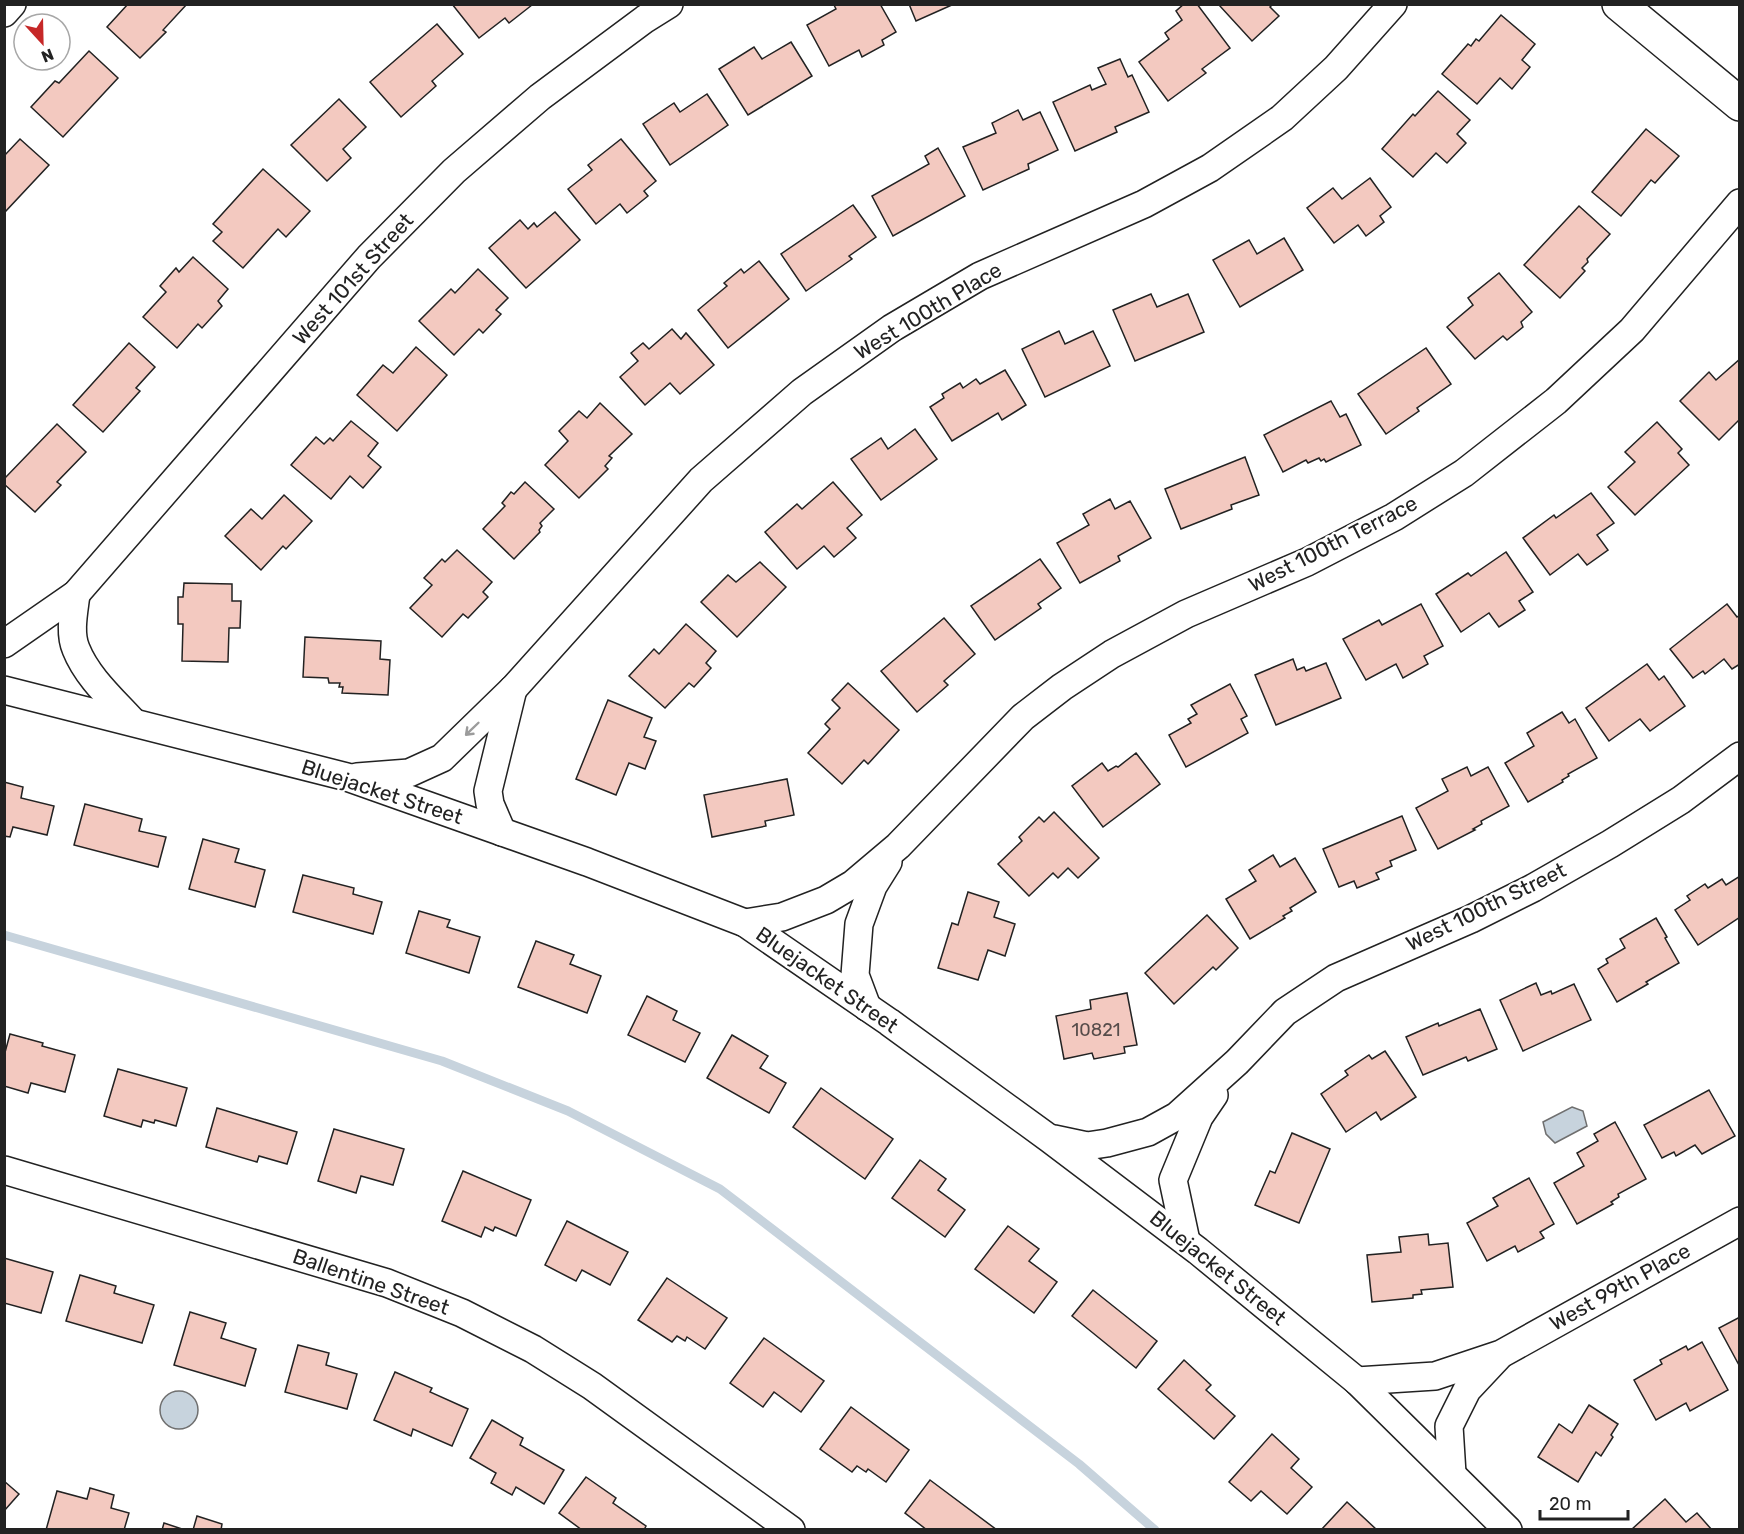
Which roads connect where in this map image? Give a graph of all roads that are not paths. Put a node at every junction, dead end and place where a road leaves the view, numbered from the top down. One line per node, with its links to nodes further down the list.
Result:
1 (12, 4): 5 (street)
2 (669, 4): 8 (street, West 101st Street)
3 (1393, 4): 10 (street, West 100th Place)
4 (1619, 4): 6 (street)
5 (4, 13)
6 (1740, 104)
7 (1740, 203): 16 (street, West 100th Terrace)
8 (76, 594): 9 (street, West 101st Street); 12 (street)
9 (4, 644)
10 (514, 688): 14 (street, West 100th Place, one-way to 14); 15 (street, West 100th Place)
11 (4, 690): 12 (street, Bluejacket Street)
12 (133, 722): 14 (street, Bluejacket Street)
13 (1740, 756): 19 (street, West 100th Street)
14 (347, 777): 15 (street, Bluejacket Street)
15 (502, 832): 17 (street, Bluejacket Street)
16 (898, 846): 17 (street, West 100th Terrace); 18 (street, West 100th Terrace)
17 (745, 923): 18 (street, Bluejacket Street)
18 (867, 1007): 20 (street, Bluejacket Street)
19 (1237, 1062): 20 (street, West 100th Street); 23 (street, West 100th Street)
20 (1050, 1138): 23 (street, Bluejacket Street)
21 (4, 1170): 27 (street, Ballentine Street)
22 (1740, 1221): 24 (street, West 99th Place)
23 (1186, 1241): 25 (street, Bluejacket Street)
24 (1501, 1354): 25 (street, West 99th Place); 26 (street, West 99th Place)
25 (1357, 1381): 26 (street, Bluejacket Street)
26 (1452, 1474): 28 (street, Bluejacket Street)
27 (792, 1530)
28 (1508, 1530)

